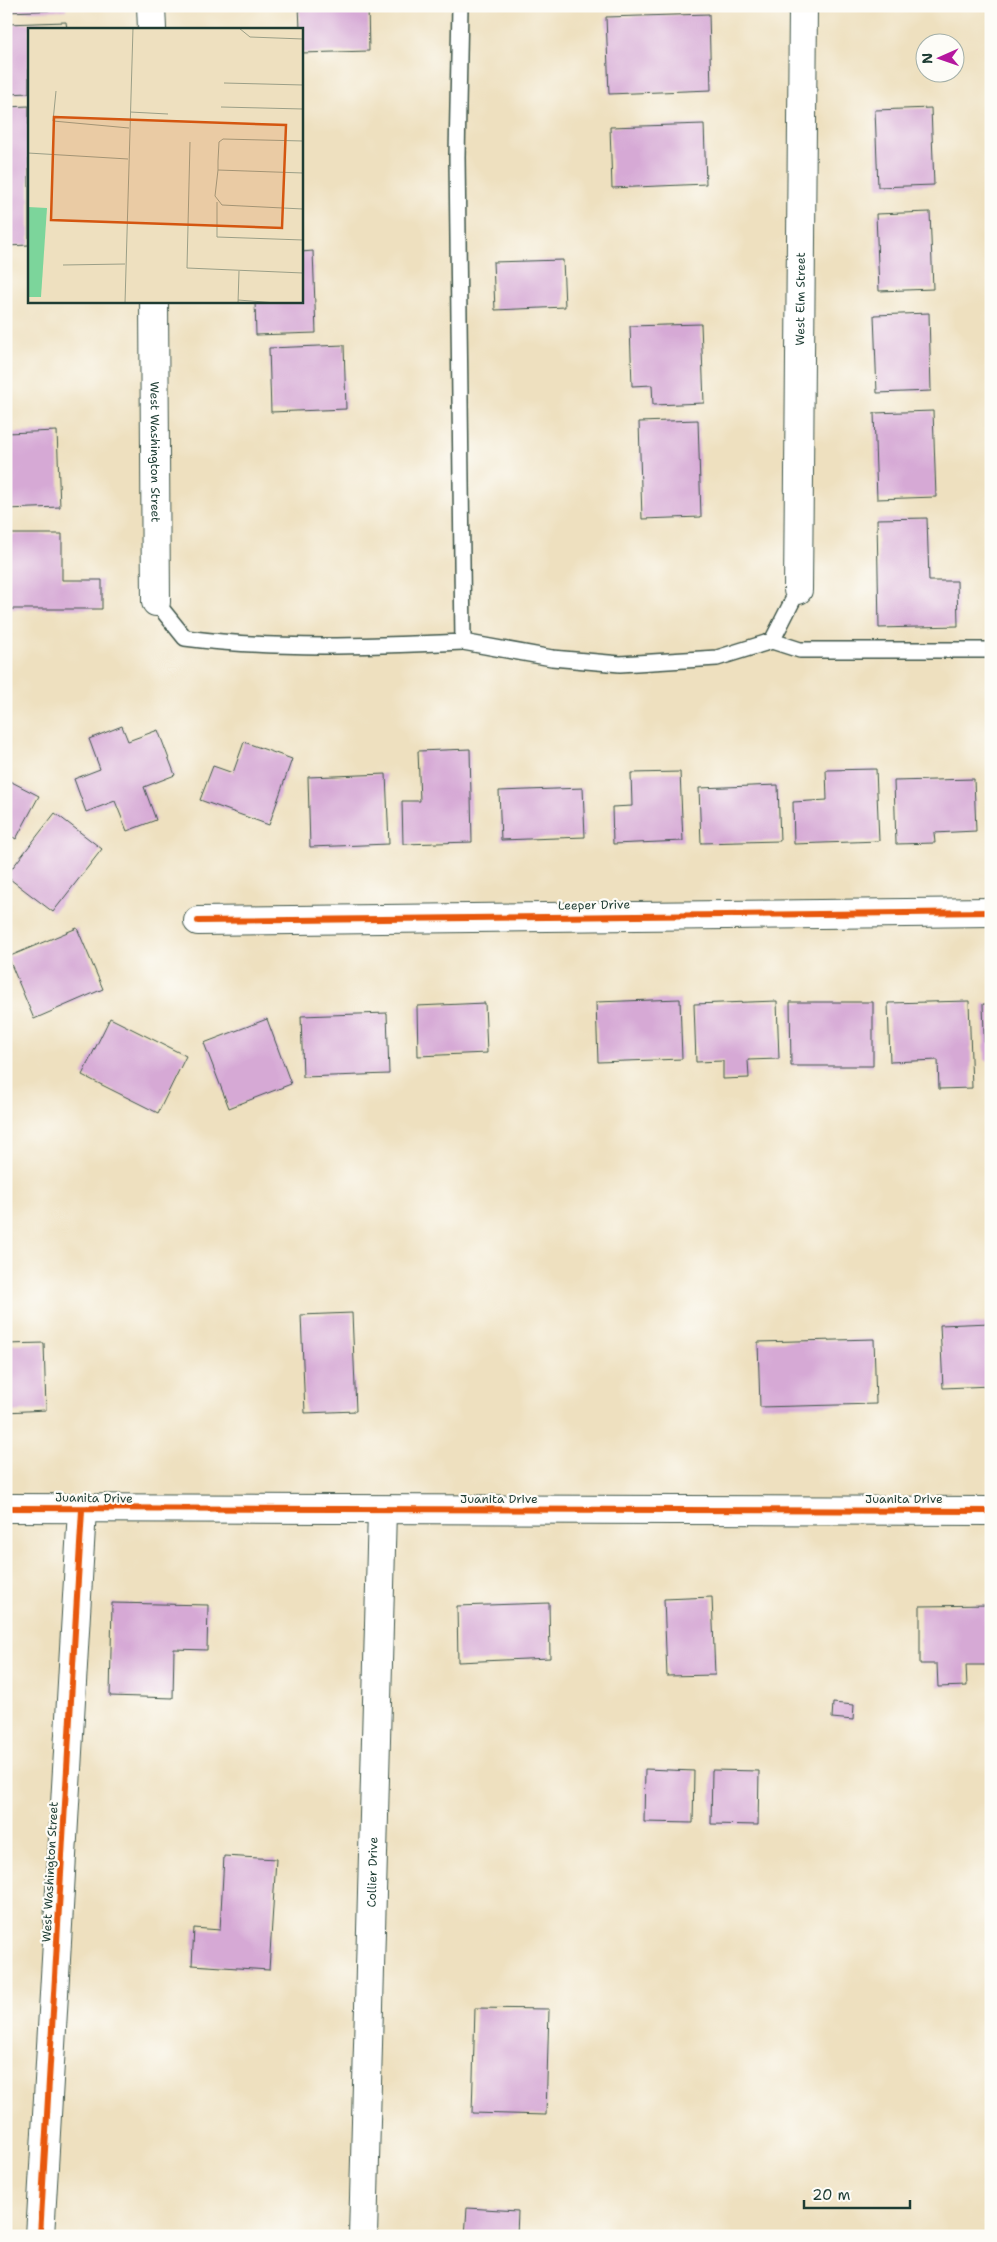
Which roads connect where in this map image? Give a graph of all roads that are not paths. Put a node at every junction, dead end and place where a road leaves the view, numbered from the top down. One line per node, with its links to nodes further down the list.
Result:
1 (151, 6): 4 (street)
2 (460, 6): 9 (lane)
3 (804, 6): 6 (street, West Elm Street)
4 (152, 28)
5 (154, 302): 7 (street, West Washington Street)
6 (798, 590): 8 (lane)
7 (156, 602): 9 (lane)
8 (772, 641): 9 (lane); 10 (lane)
9 (463, 642)
10 (991, 650)
11 (991, 912): 12 (street, Leeper Drive)
12 (198, 921)
13 (6, 1508): 14 (street, Juanita Drive)
14 (82, 1510): 15 (street, Juanita Drive); 17 (street, West Washington Street)
15 (382, 1510): 16 (street, Juanita Drive); 18 (street, Collier Drive)
16 (991, 1511)
17 (40, 2236)
18 (362, 2236)

